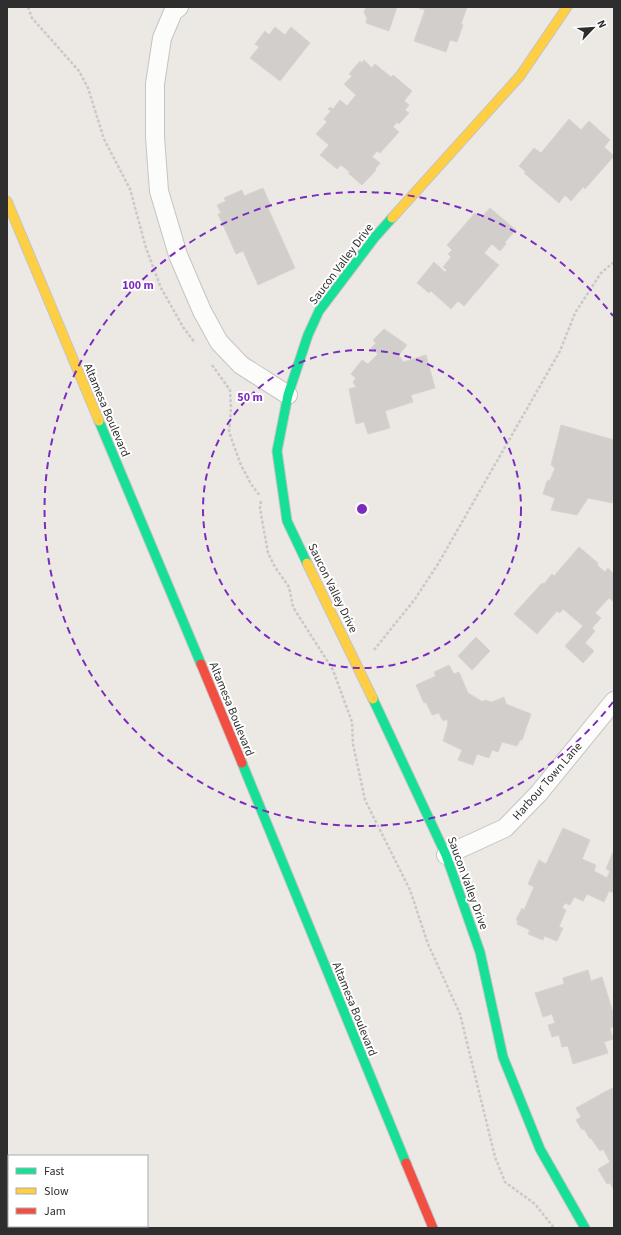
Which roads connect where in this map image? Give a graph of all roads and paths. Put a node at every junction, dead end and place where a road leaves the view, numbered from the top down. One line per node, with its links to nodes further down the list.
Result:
1 (28, 7): 6 (path)
2 (179, 7): 8 (street)
3 (567, 7): 8 (street, Saucon Valley Drive)
4 (7, 200): 12 (street, Altamesa Boulevard)
5 (614, 262): 9 (path)
6 (197, 346)
7 (212, 365): 13 (path)
8 (288, 395): 9 (street, Saucon Valley Drive)
9 (359, 669): 11 (street, Saucon Valley Drive)
10 (614, 701): 11 (street, Harbour Town Lane)
11 (446, 855): 14 (street, Saucon Valley Drive)
12 (433, 1228)
13 (554, 1228)
14 (585, 1228)

